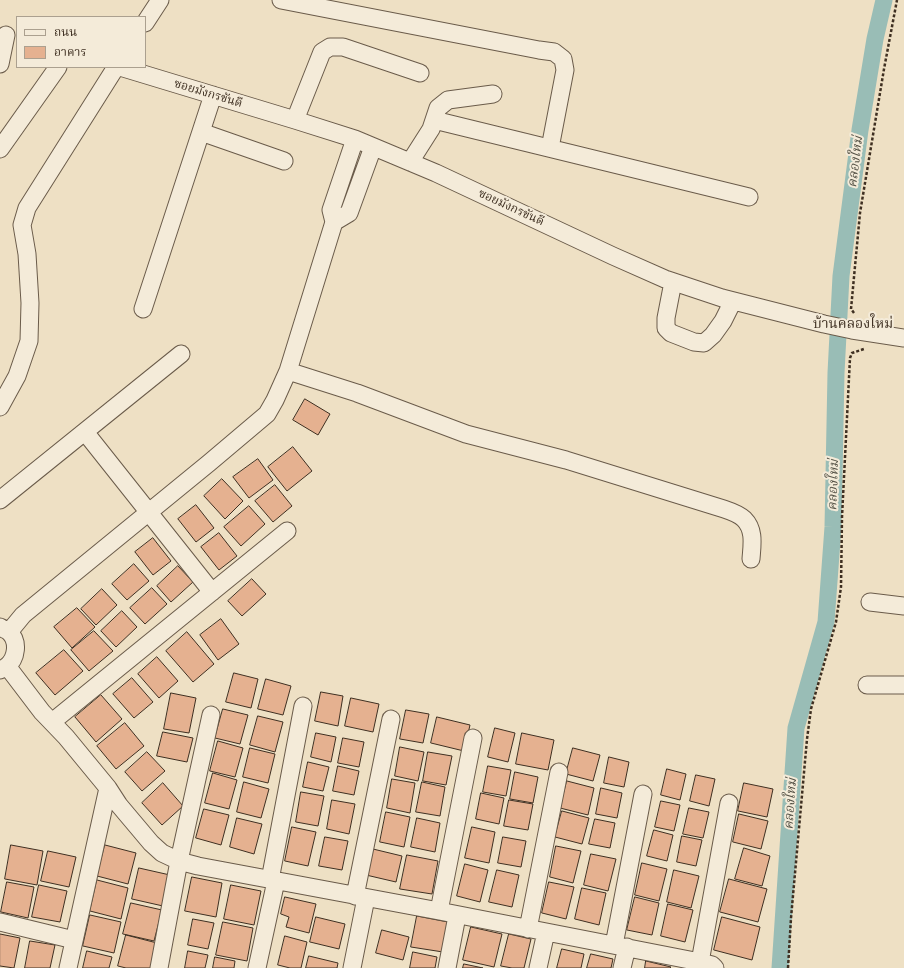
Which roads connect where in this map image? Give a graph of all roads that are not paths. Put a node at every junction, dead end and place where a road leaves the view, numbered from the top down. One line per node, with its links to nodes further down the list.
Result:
1 (160, 0): 3 (street)
2 (280, 0): 17 (street)
3 (146, 21)
4 (8, 35): 5 (street)
5 (0, 64)
6 (57, 68): 18 (street)
7 (115, 68): 29 (street)
8 (123, 68): 11 (street, ซอยมังกรขันดี)
9 (420, 74): 12 (street)
10 (493, 94): 13 (street)
11 (213, 95): 12 (street, ซอยมังกรขันดี); 14 (street)
12 (295, 120): 15 (street, ซอยมังกรขันดี)
13 (434, 120): 17 (street); 20 (street)
14 (202, 132): 19 (street); 25 (street)
15 (355, 139): 16 (street, ซอยมังกรขันดี); 22 (street)
16 (373, 147): 20 (street, ซอยมังกรขันดี); 22 (street)
17 (550, 148): 21 (street)
18 (0, 149)
19 (284, 161)
20 (410, 162): 23 (street, ซอยมังกรขันดี)
21 (749, 197)
22 (334, 222): 28 (street)
23 (673, 282): 24 (street, ซอยมังกรขันดี); 24 (street)
24 (733, 301): 26 (street, ซอยมังกรขันดี)
25 (143, 309)
26 (904, 338)
27 (181, 354): 30 (street)
28 (288, 371): 32 (street); 34 (street)
29 (0, 407)
30 (85, 432): 31 (street); 32 (street)
31 (0, 500)
32 (149, 512): 35 (street); 38 (street)
33 (287, 531): 35 (street)
34 (751, 559)
35 (212, 592): 45 (street)
36 (870, 602): 37 (street)
37 (904, 606)
38 (4, 629): 39 (street)
39 (3, 668): 45 (street)
40 (867, 685): 41 (street)
41 (904, 685)
42 (303, 706): 52 (street)
43 (211, 715): 51 (street)
44 (391, 719): 53 (street)
45 (52, 722): 48 (street)
46 (473, 738): 54 (street)
47 (559, 772): 57 (street)
48 (108, 788): 51 (street); 59 (street)
49 (643, 794): 60 (street)
50 (729, 803): 61 (street)
51 (180, 861): 52 (street); 63 (street)
52 (273, 881): 53 (street); 64 (street)
53 (361, 897): 54 (street); 65 (street)
54 (439, 911): 55 (street)
55 (457, 916): 57 (street); 66 (street)
56 (0, 922): 59 (street)
57 (528, 929): 58 (street)
58 (546, 932): 60 (street); 67 (street)
59 (74, 940): 62 (street)
60 (620, 946): 61 (street); 68 (street)
61 (708, 965)
62 (68, 968)
63 (159, 968)
64 (257, 968)
65 (352, 968)
66 (447, 968)
67 (538, 968)
68 (622, 968)

